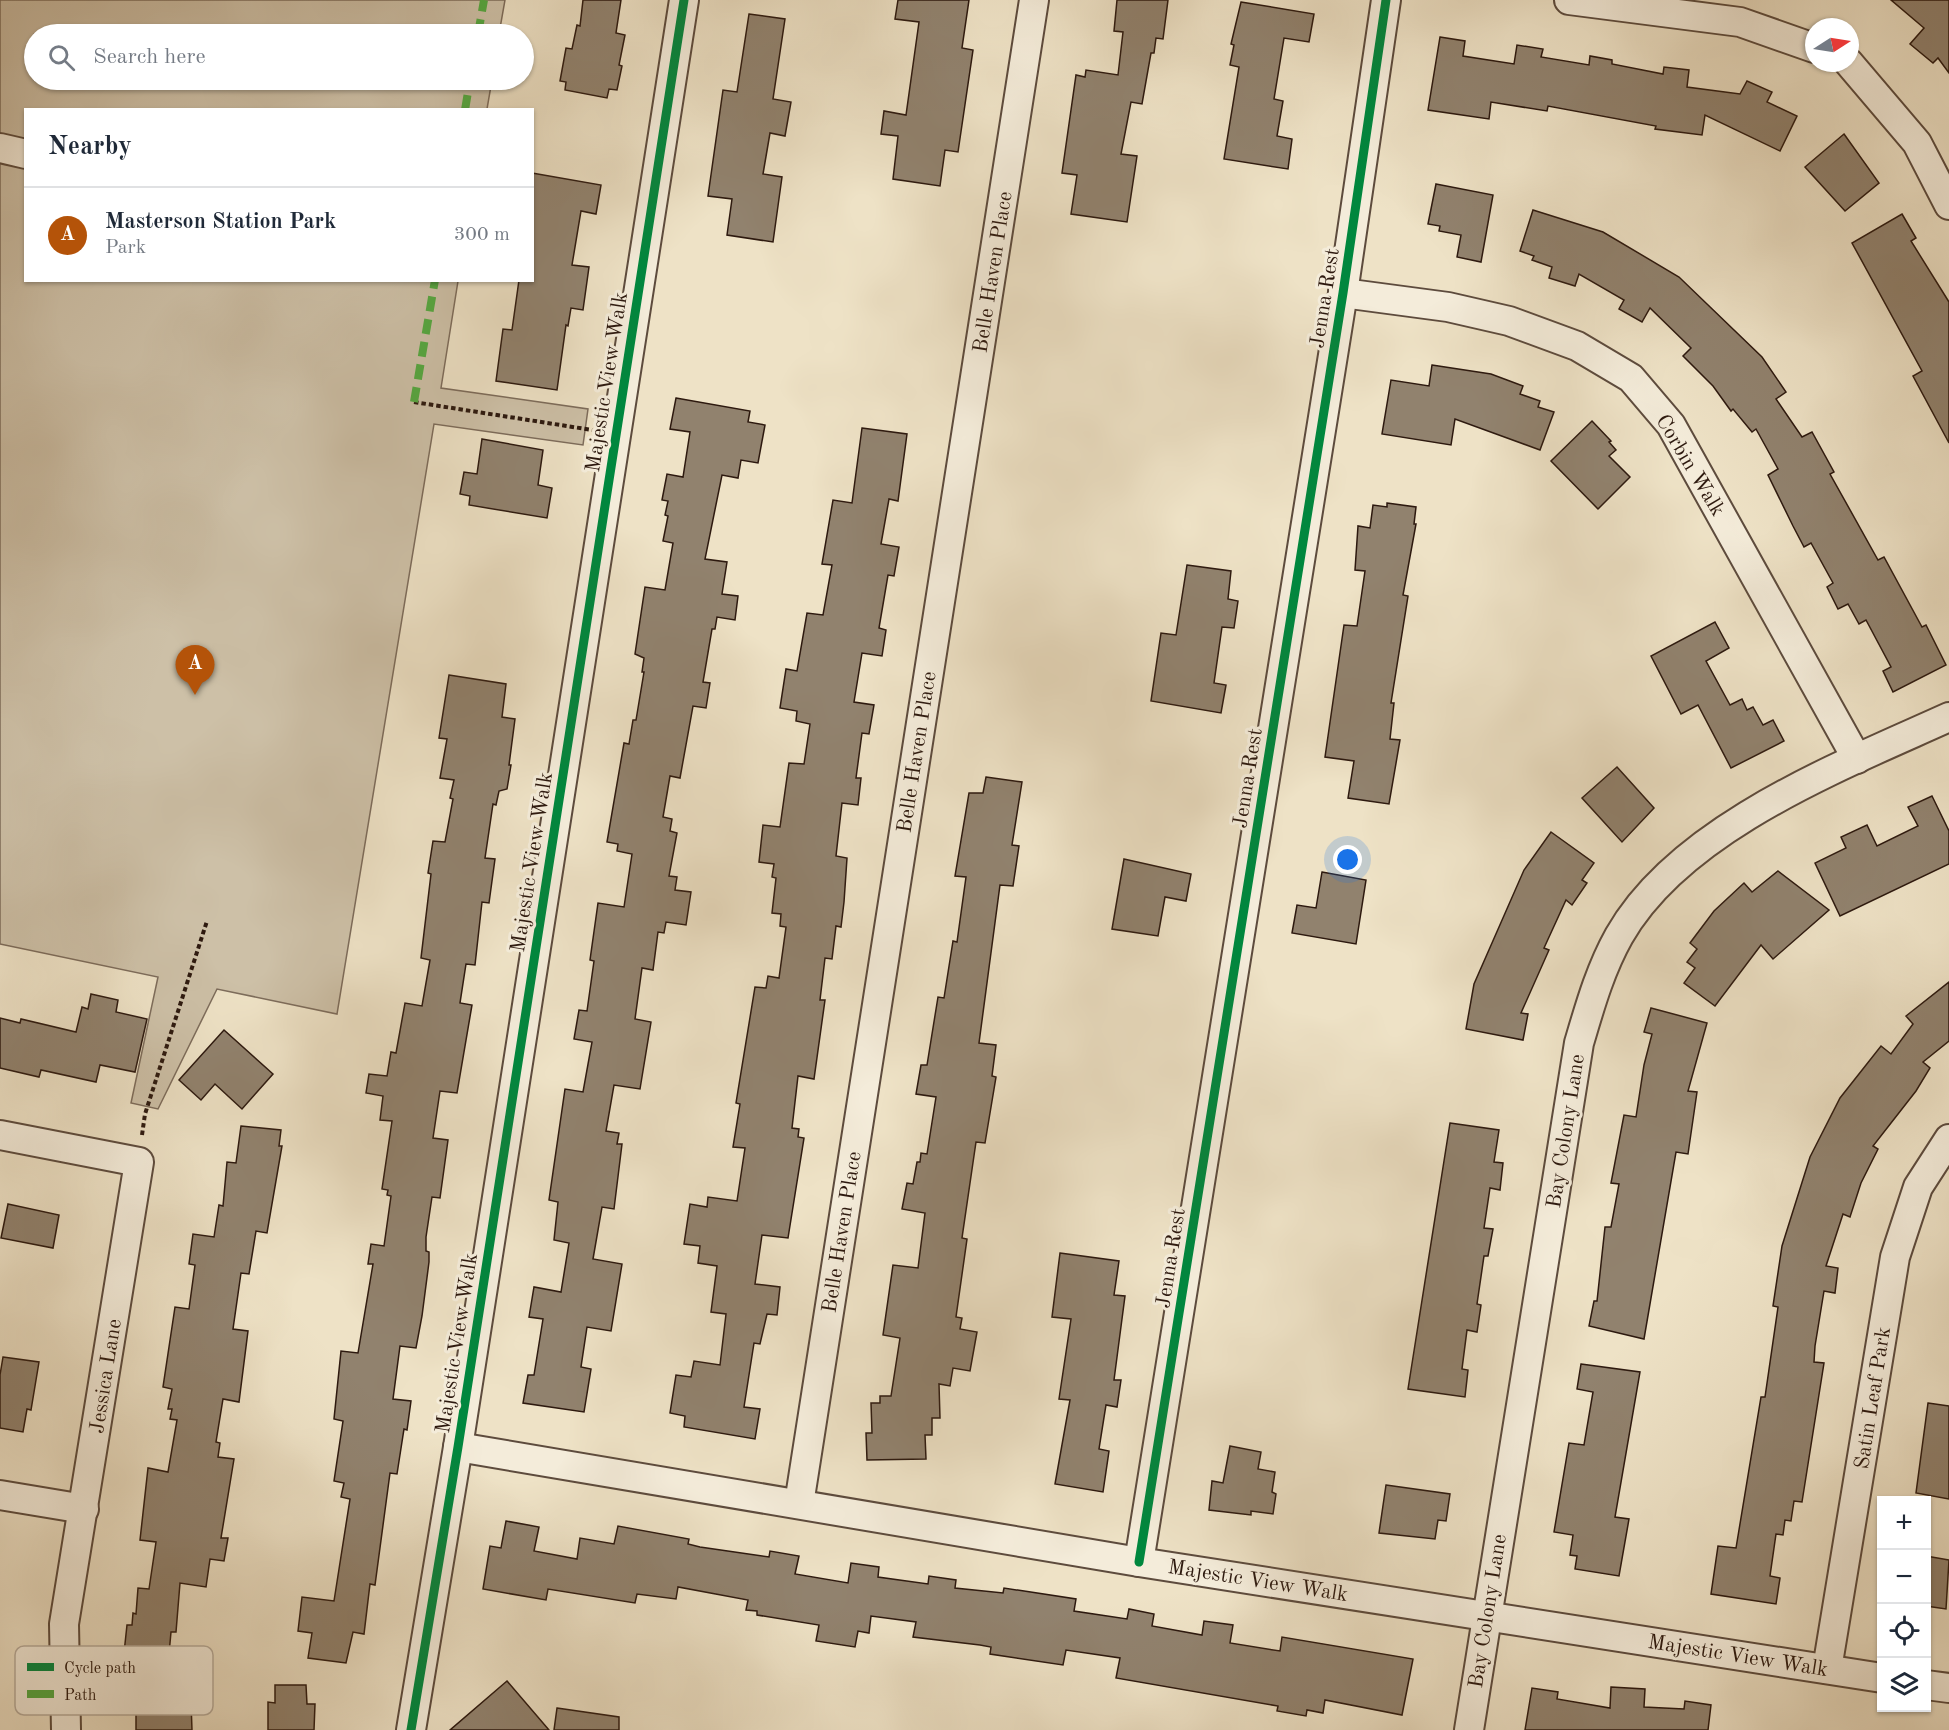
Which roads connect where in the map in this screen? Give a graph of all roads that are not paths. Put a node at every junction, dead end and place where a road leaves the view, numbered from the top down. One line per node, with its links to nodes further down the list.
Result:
1 (684, 0): 15 (street, Majestic View Walk)
2 (1034, 0): 17 (street, Belle Haven Place)
3 (1386, 0): 10 (street, Jenna Rest)
4 (1569, 0): 5 (street)
5 (1805, 45)
6 (1857, 72): 9 (street)
7 (0, 148): 8 (street)
8 (24, 154)
9 (1949, 205)
10 (1343, 293): 12 (street, Corbin Walk); 19 (street, Jenna Rest)
11 (1949, 717): 12 (street, Bay Colony Lane)
12 (1857, 759): 20 (street, Bay Colony Lane)
13 (0, 1135): 18 (street, Jessica Lane)
14 (1949, 1139): 22 (street, Satin Leaf Park)
15 (458, 1447): 17 (street, Majestic View Walk); 28 (street, Majestic View Walk)
16 (0, 1494): 18 (street)
17 (799, 1504): 19 (street, Majestic View Walk)
18 (84, 1509): 21 (street, Jessica Lane)
19 (1139, 1562): 20 (street, Majestic View Walk)
20 (1486, 1616): 22 (street, Majestic View Walk); 29 (street, Bay Colony Lane)
21 (64, 1646)
22 (1827, 1669): 23 (street, Majestic View Walk)
23 (1877, 1676)
24 (1931, 1685): 25 (street)
25 (1949, 1688)
26 (66, 1715): 27 (street, Jessica Lane)
27 (66, 1730)
28 (411, 1730)
29 (1469, 1730)

